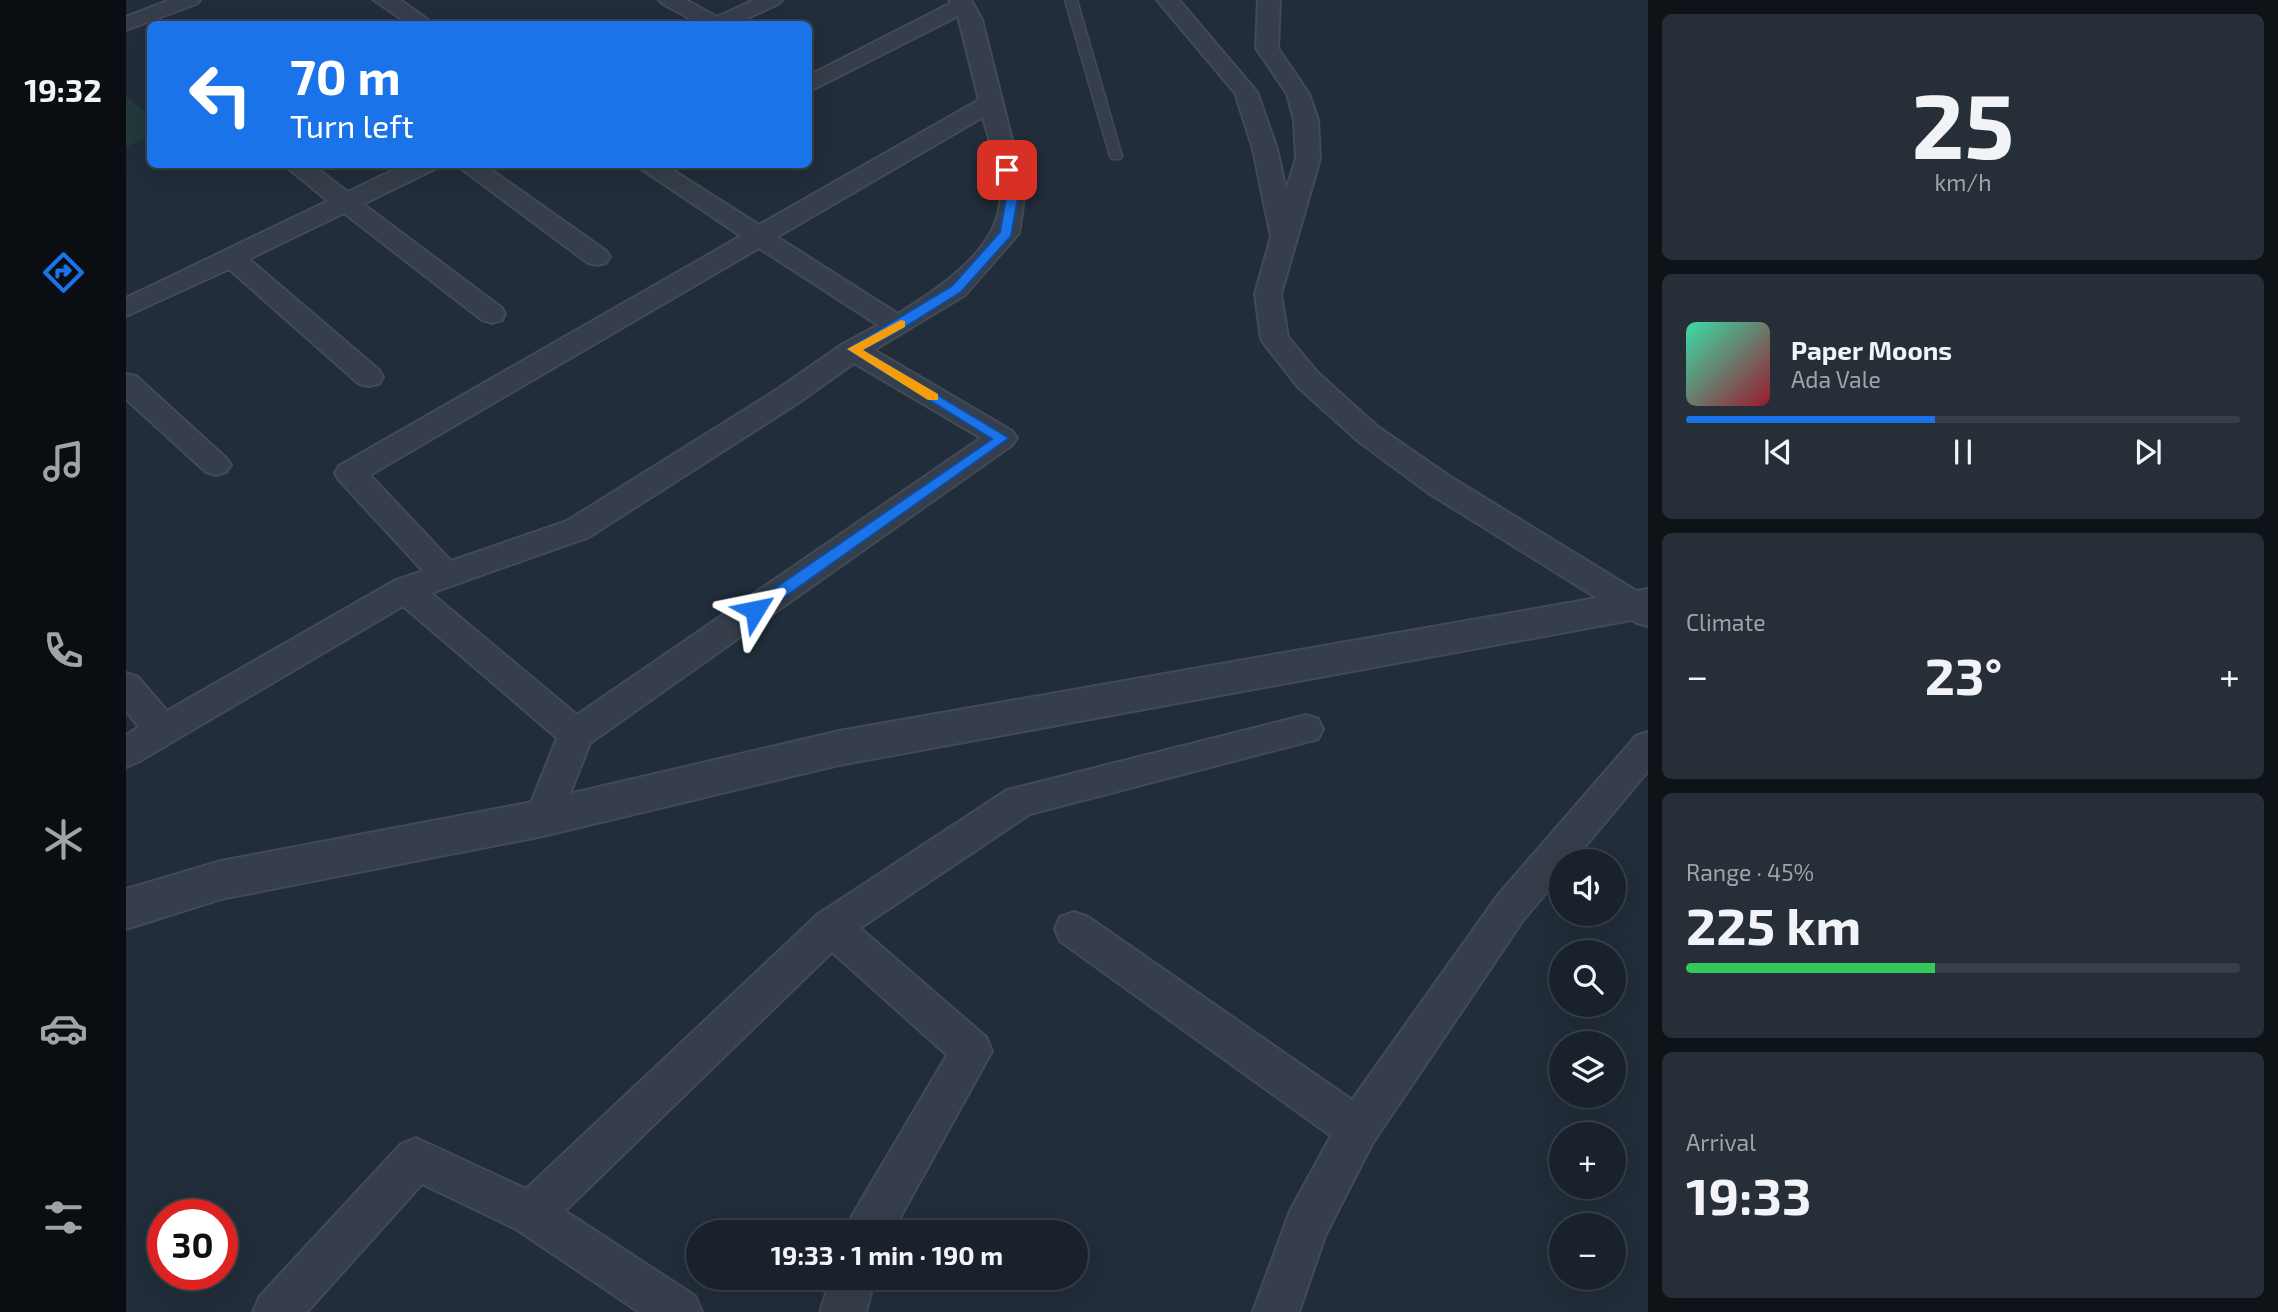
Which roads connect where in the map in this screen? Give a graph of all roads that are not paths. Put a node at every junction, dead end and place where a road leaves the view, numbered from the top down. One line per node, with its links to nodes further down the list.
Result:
1 (189, 0): 12 (street)
2 (385, 0): 9 (street)
3 (670, 0): 10 (street)
4 (771, 0): 11 (street)
5 (1071, 0): 15 (lane)
6 (1168, 0): 22 (street)
7 (1269, 0): 22 (street)
8 (961, 3): 13 (street); 14 (street)
9 (418, 21)
10 (711, 21)
11 (724, 21)
12 (126, 24)
13 (812, 83)
14 (989, 103): 21 (street); 27 (street)
15 (1116, 156)
16 (300, 168): 20 (street)
17 (418, 168): 20 (street)
18 (473, 168): 24 (street)
19 (656, 168): 21 (street)
20 (345, 204): 23 (street); 26 (street)
21 (760, 236): 27 (street); 32 (street)
22 (1284, 237): 34 (street)
23 (232, 257): 25 (street); 29 (street)
24 (597, 257)
25 (126, 308)
26 (492, 314)
27 (898, 327): 28 (street)
28 (853, 349): 32 (street); 38 (street)
29 (369, 377)
30 (126, 383): 31 (street)
31 (216, 465)
32 (447, 577): 33 (street)
33 (405, 590): 36 (street); 38 (street)
34 (1643, 608): 41 (street)
35 (126, 687): 36 (street)
36 (161, 729): 40 (street)
37 (1306, 729): 43 (street)
38 (576, 734): 41 (street)
39 (1648, 746): 45 (street)
40 (126, 752)
41 (543, 818): 42 (street)
42 (126, 909)
43 (831, 927): 46 (street); 47 (street)
44 (1074, 929): 45 (street)
45 (1357, 1129): 52 (street)
46 (531, 1214): 49 (street); 50 (street)
47 (875, 1220)
48 (849, 1290): 51 (street)
49 (276, 1312)
50 (680, 1312)
51 (843, 1312)
52 (1276, 1312)

